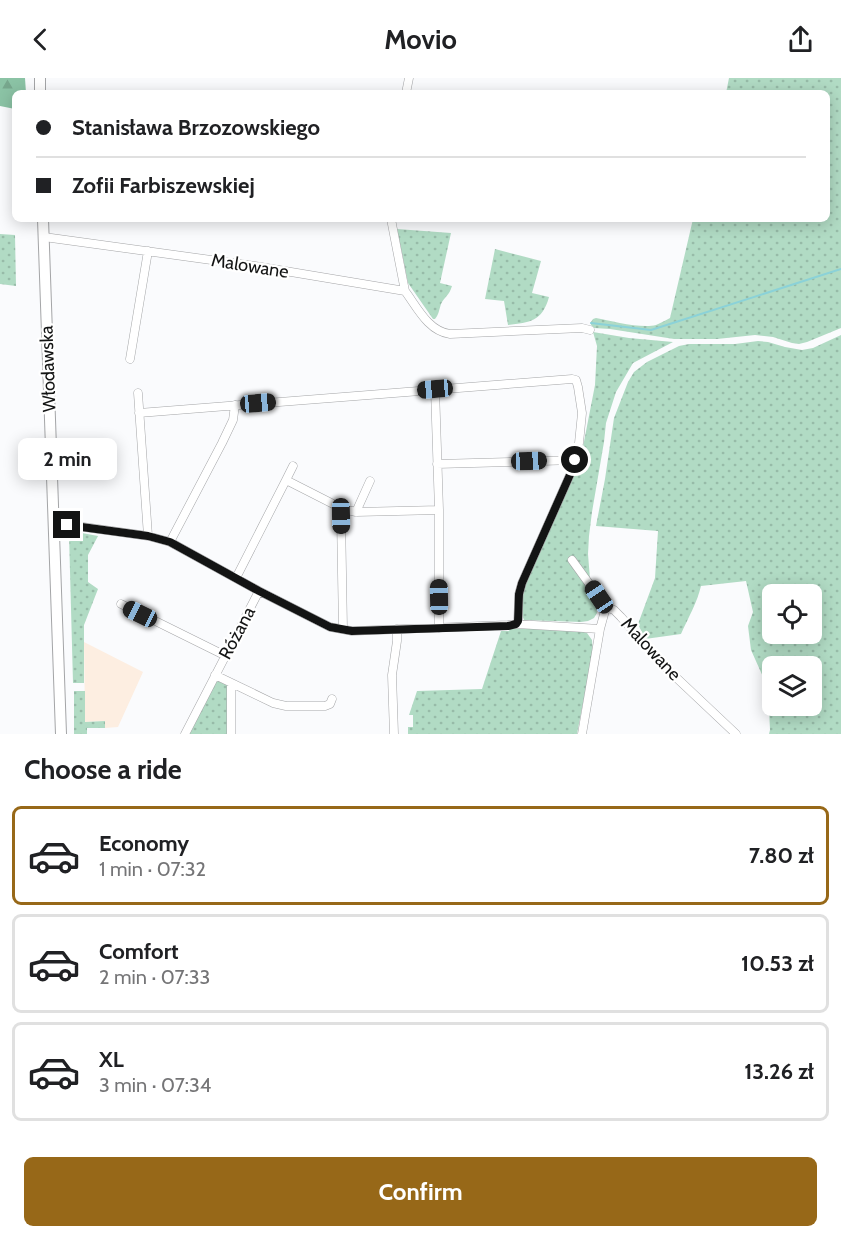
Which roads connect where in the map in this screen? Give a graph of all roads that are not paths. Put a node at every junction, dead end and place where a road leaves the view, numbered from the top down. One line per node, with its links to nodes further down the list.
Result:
1 (43, 222): 3 (main road, Włodawska)
2 (392, 222): 5 (street)
3 (44, 237): 4 (street, Malowane); 20 (main road, Włodawska)
4 (148, 251): 5 (street, Malowane); 7 (street)
5 (405, 291): 6 (street)
6 (590, 330)
7 (130, 359)
8 (435, 389): 10 (street); 12 (street); 13 (street)
9 (138, 393): 11 (street)
10 (235, 405): 11 (street); 22 (street)
11 (139, 413): 21 (street)
12 (575, 460): 13 (street); 28 (street)
13 (437, 464): 18 (street)
14 (293, 466): 15 (street)
15 (286, 480): 17 (street); 24 (street)
16 (370, 481): 19 (street)
17 (343, 509): 19 (street); 30 (street)
18 (438, 510): 19 (street); 29 (street)
19 (356, 512)
20 (54, 525): 21 (street); 37 (main road, Włodawska)
21 (148, 536): 22 (street)
22 (170, 542): 24 (street)
23 (572, 560): 27 (street, Malowane)
24 (236, 578): 25 (street)
25 (259, 591): 30 (street); 33 (street, Różana)
26 (121, 604): 33 (street)
27 (606, 607): 32 (street); 42 (street, Malowane)
28 (512, 625): 29 (street); 32 (street)
29 (440, 628): 31 (street)
30 (343, 629): 31 (street)
31 (396, 629): 40 (street)
32 (600, 629): 41 (street)
33 (225, 655): 34 (street, Różana)
34 (215, 675): 35 (street, Różana); 38 (street, Różana)
35 (231, 683): 36 (street, Różana); 39 (street, Różana)
36 (332, 699)
37 (61, 734)
38 (184, 734)
39 (231, 734)
40 (394, 734)
41 (582, 734)
42 (736, 734)

